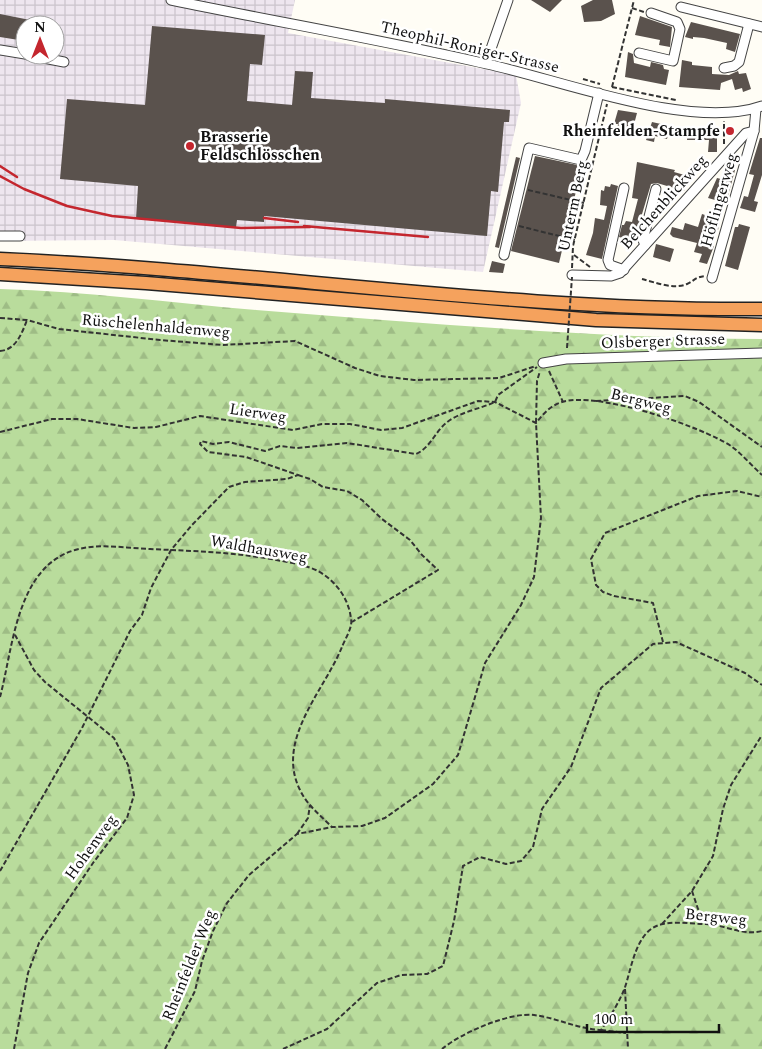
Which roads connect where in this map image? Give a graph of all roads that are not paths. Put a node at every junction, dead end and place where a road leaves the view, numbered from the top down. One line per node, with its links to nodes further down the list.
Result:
1 (171, 0): 11 (street, Theophil-Roniger-Strasse)
2 (508, 0): 11 (street)
3 (682, 3): 5 (street); 6 (street)
4 (651, 14): 5 (street)
5 (677, 22): 10 (street)
6 (749, 24): 7 (street); 12 (street)
7 (762, 28)
8 (0, 50): 9 (street)
9 (15, 53)
10 (639, 53)
11 (486, 64): 13 (street, Theophil-Roniger-Strasse)
12 (724, 68)
13 (599, 93): 14 (street, Theophil-Roniger-Strasse); 21 (street)
14 (759, 108): 15 (street)
15 (754, 131): 20 (street, Belchenblickweg); 26 (street, Höflingerweg)
16 (624, 188): 23 (street, Belchenblickweg)
17 (656, 189): 20 (street)
18 (0, 236): 19 (street)
19 (20, 236)
20 (645, 245): 23 (street, Belchenblickweg)
21 (504, 255)
22 (0, 259): 27 (highway)
23 (624, 270): 25 (street, Belchenblickweg)
24 (0, 274): 28 (highway)
25 (572, 276)
26 (712, 278)
27 (762, 309)
28 (762, 324)
29 (762, 353): 30 (street, Olsberger Strasse)
30 (543, 363)

